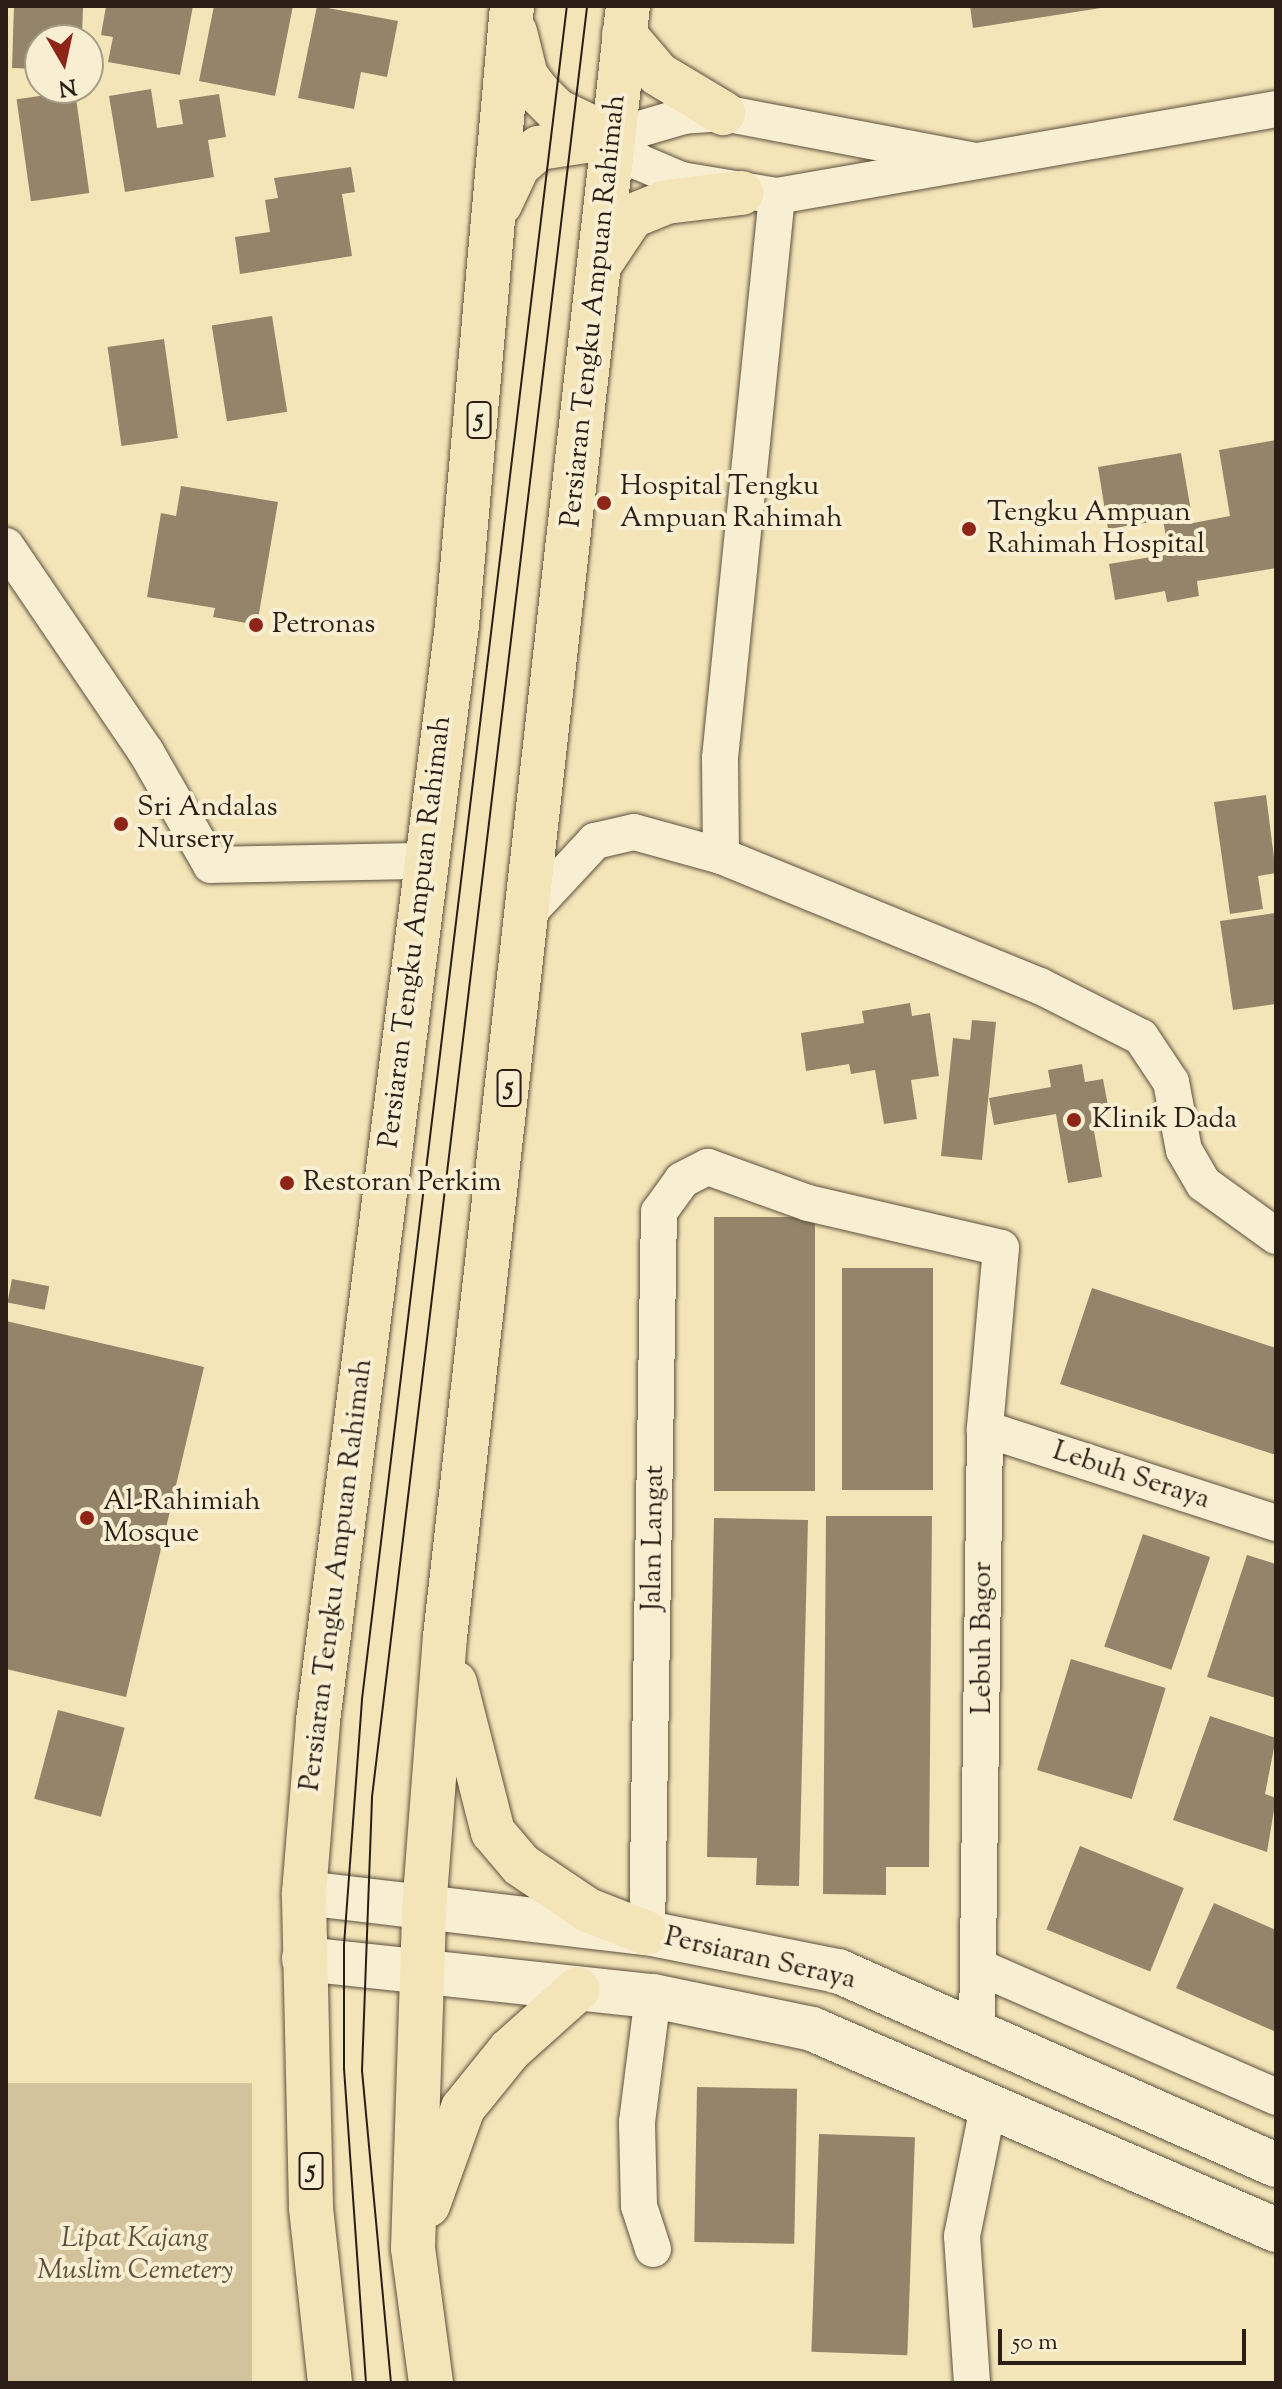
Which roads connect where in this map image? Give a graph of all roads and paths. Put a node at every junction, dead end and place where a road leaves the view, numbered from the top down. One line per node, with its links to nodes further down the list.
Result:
1 (506, 16): 5 (highway); 8 (highway, Persiaran Tengku Ampuan Rahimah / 5)
2 (626, 20): 4 (highway); 5 (highway, Persiaran Tengku Ampuan Rahimah / 5)
3 (1276, 109): 6 (street)
4 (723, 113): 5 (street); 6 (street)
5 (612, 137): 7 (street); 8 (highway); 9 (highway, Persiaran Tengku Ampuan Rahimah / 5)
6 (975, 161): 7 (street)
7 (759, 195): 9 (highway); 11 (street)
8 (496, 214): 12 (highway, Persiaran Tengku Ampuan Rahimah / 5)
9 (598, 267): 13 (highway, Persiaran Tengku Ampuan Rahimah / 5)
10 (6, 546): 12 (street)
11 (721, 856): 13 (street); 15 (street)
12 (425, 861): 19 (highway, Persiaran Tengku Ampuan Rahimah / 5)
13 (530, 911): 18 (highway, Persiaran Tengku Ampuan Rahimah / 5)
14 (708, 1167): 16 (street, Lebuh Bagor); 21 (street, Jalan Langat)
15 (1276, 1236)
16 (985, 1429): 17 (street, Lebuh Seraya); 23 (street, Lebuh Bagor)
17 (1276, 1523)
18 (445, 1637): 20 (highway, Persiaran Tengku Ampuan Rahimah / 5); 21 (highway)
19 (304, 1893): 20 (main road, Persiaran Seraya); 22 (highway, Persiaran Tengku Ampuan Rahimah / 5)
20 (424, 1909): 21 (main road, Persiaran Seraya); 24 (highway, Persiaran Tengku Ampuan Rahimah / 5)
21 (647, 1933): 27 (main road, Persiaran Seraya)
22 (304, 1959): 24 (main road, Persiaran Seraya); 34 (highway, Persiaran Tengku Ampuan Rahimah / 5)
23 (981, 1968): 27 (street, Lebuh Bagor); 28 (street)
24 (424, 1975): 25 (main road, Persiaran Seraya); 32 (highway, Persiaran Tengku Ampuan Rahimah / 5)
25 (578, 1989): 26 (main road, Persiaran Seraya); 32 (highway)
26 (653, 1996): 29 (main road, Persiaran Seraya); 33 (street)
27 (977, 2029): 30 (main road, Persiaran Seraya)
28 (1276, 2097)
29 (989, 2102): 31 (main road, Persiaran Seraya); 36 (street)
30 (1276, 2165)
31 (1271, 2214)
32 (413, 2248): 35 (highway, Persiaran Tengku Ampuan Rahimah / 5)
33 (653, 2249)
34 (330, 2383)
35 (431, 2383)
36 (972, 2383)

